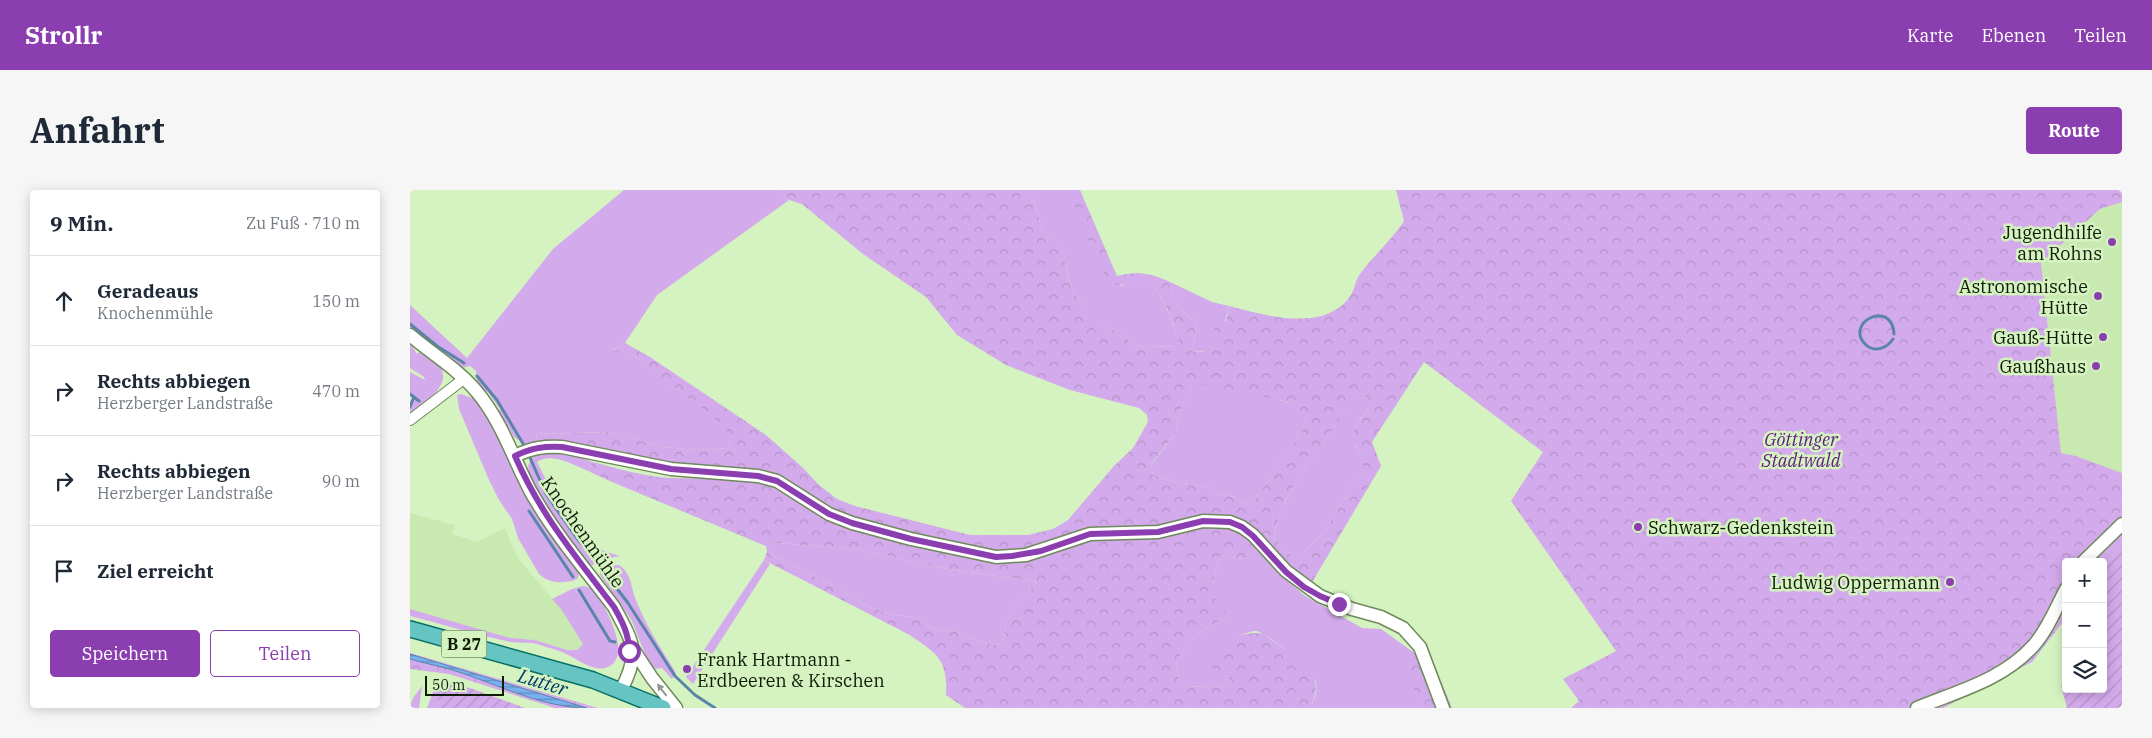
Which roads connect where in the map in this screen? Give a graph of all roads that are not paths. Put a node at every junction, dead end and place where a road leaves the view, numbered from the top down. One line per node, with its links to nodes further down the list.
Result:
1 (410, 335): 2 (street, Knochenmühle)
2 (464, 378): 3 (street); 4 (street, Knochenmühle)
3 (410, 420)
4 (515, 456): 9 (street, Knochenmühle); 13 (street)
5 (2122, 524): 6 (street)
6 (2087, 558)
7 (2062, 597): 14 (street)
8 (410, 629): 10 (main road, B 27)
9 (631, 644): 10 (street, Knochenmühle); 12 (street, one-way to 9)
10 (620, 690): 11 (main road, B 27)
11 (663, 708)
12 (676, 708)
13 (1443, 708)
14 (1917, 708)

